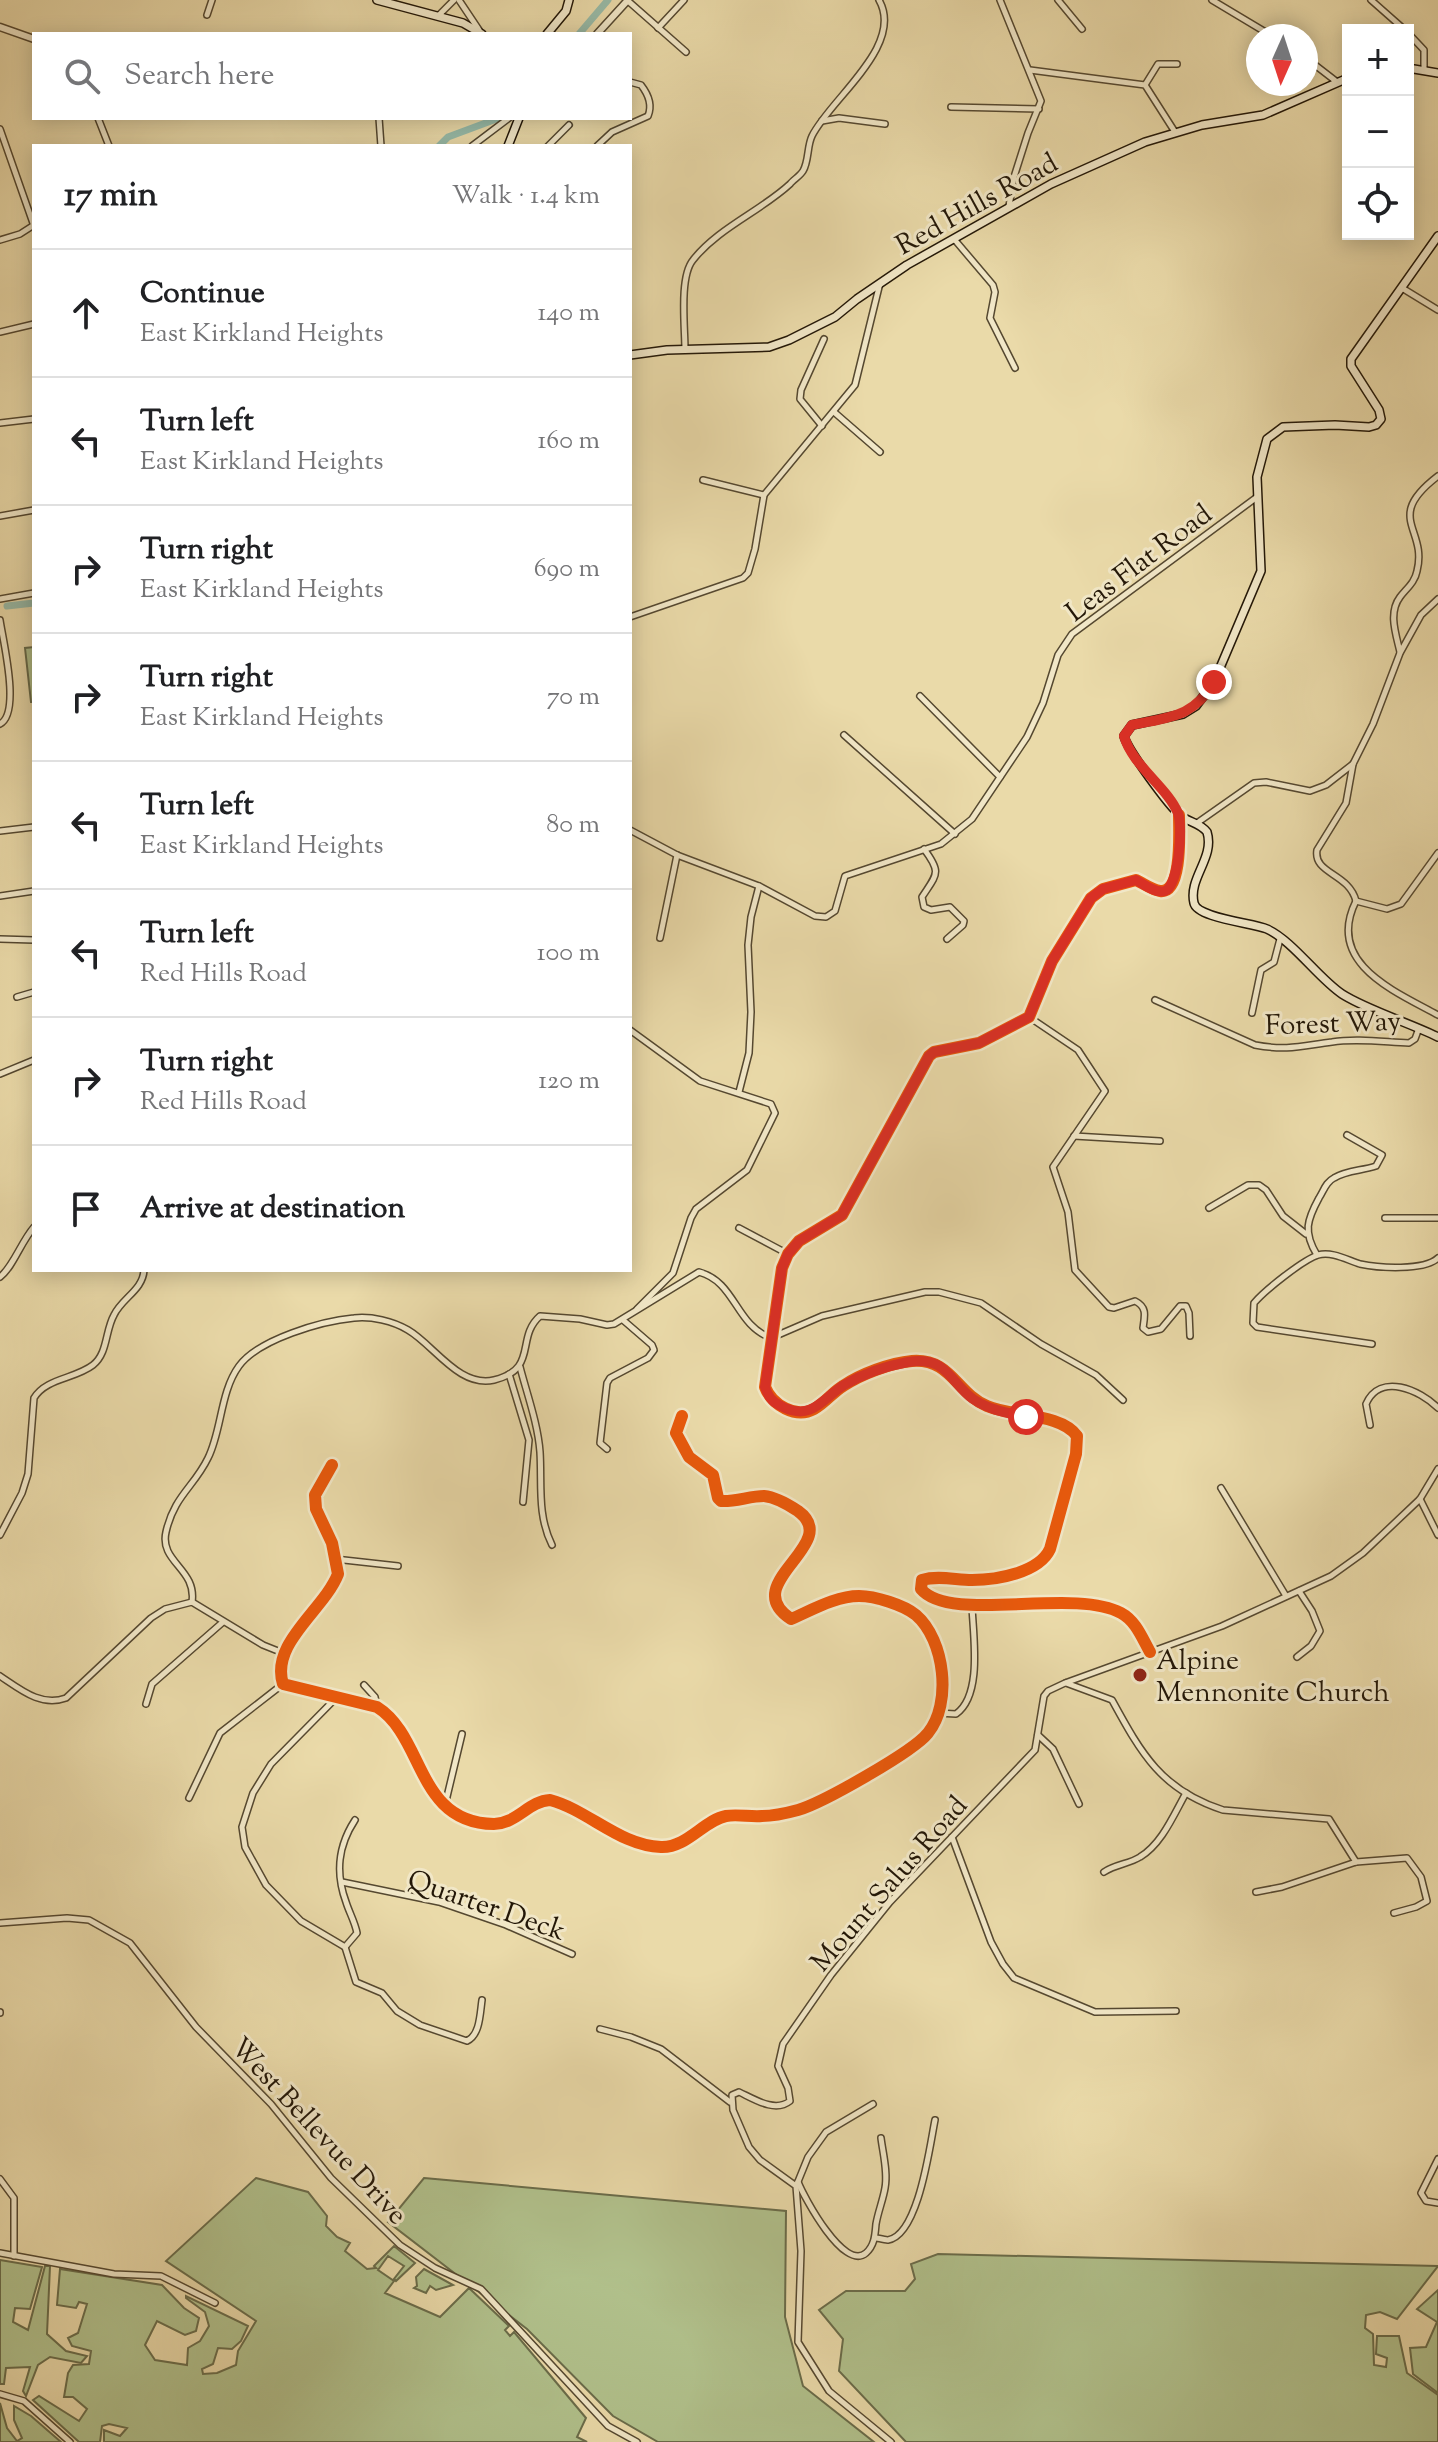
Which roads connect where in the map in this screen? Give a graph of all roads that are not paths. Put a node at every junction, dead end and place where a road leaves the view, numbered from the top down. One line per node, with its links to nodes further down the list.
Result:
1 (212, 0): 12 (street)
2 (377, 0): 13 (main road)
3 (457, 0): 13 (street); 19 (street)
4 (569, 0): 20 (main road)
5 (627, 0): 17 (street); 21 (street)
6 (684, 0): 17 (street)
7 (879, 0): 41 (street)
8 (1058, 0): 18 (street)
9 (1212, 0): 14 (street)
10 (1371, 0): 15 (street)
11 (998, 1): 29 (street)
12 (207, 15)
13 (438, 16): 19 (main road)
14 (1252, 24)
15 (1399, 24)
16 (0, 27): 22 (street)
17 (658, 28): 24 (street)
18 (1082, 29)
19 (481, 32)
20 (549, 32)
21 (599, 32)
22 (32, 38)
23 (1414, 39): 28 (street)
24 (686, 52)
25 (1177, 64): 34 (street)
26 (1318, 67): 32 (street)
27 (1414, 68): 28 (main road)
28 (1424, 69): 30 (main road)
29 (1030, 70): 34 (street); 36 (street)
30 (1438, 72)
31 (1342, 80): 32 (main road, Red Hills Road)
32 (1337, 82): 44 (main road, Red Hills Road)
33 (632, 83): 51 (street)
34 (1145, 85): 44 (street)
35 (951, 107): 36 (street)
36 (1039, 109): 52 (street)
37 (99, 120): 46 (street)
38 (379, 120): 47 (street)
39 (506, 120): 48 (street)
40 (518, 120): 49 (main road)
41 (821, 122): 42 (street); 64 (street)
42 (885, 124)
43 (569, 125): 50 (street)
44 (1175, 132): 52 (main road, Red Hills Road)
45 (1, 133): 53 (street)
46 (108, 144)
47 (381, 144)
48 (475, 144)
49 (509, 144)
50 (550, 144)
51 (599, 144)
52 (1009, 206): 56 (main road, Red Hills Road)
53 (32, 219)
54 (32, 226): 57 (street)
55 (1438, 236): 59 (main road)
56 (953, 238): 58 (main road, Red Hills Road); 66 (street)
57 (0, 240)
58 (880, 282): 64 (main road, Red Hills Road); 67 (street)
59 (1402, 288): 60 (street); 75 (main road)
60 (1438, 310)
61 (32, 324): 62 (street)
62 (0, 332)
63 (824, 339): 70 (street)
64 (685, 350): 65 (main road, Red Hills Road)
65 (632, 355)
66 (1015, 368)
67 (834, 412): 70 (street); 71 (street)
68 (32, 419): 69 (street)
69 (0, 423)
70 (822, 426): 74 (street)
71 (880, 452)
72 (1438, 476): 83 (street)
73 (703, 480): 74 (street)
74 (764, 495): 81 (street)
75 (1257, 497): 88 (street, Leas Flat Road); 89 (main road)
76 (32, 510): 77 (street)
77 (0, 516)
78 (32, 593): 79 (street)
79 (0, 599)
80 (1438, 599): 83 (street)
81 (632, 616)
82 (0, 620): 85 (street)
83 (1400, 653): 87 (street)
84 (920, 696): 88 (street)
85 (0, 724)
86 (844, 735): 94 (street)
87 (1353, 764): 90 (street); 101 (street)
88 (1000, 777): 94 (street, Leas Flat Road)
89 (1179, 815): 90 (main road); 112 (street)
90 (1197, 823): 105 (main road)
91 (32, 827): 92 (street)
92 (0, 831)
93 (632, 831): 97 (street, Leas Flat Road)
94 (955, 834): 95 (street, Leas Flat Road)
95 (924, 849): 98 (street, Leas Flat Road); 104 (street)
96 (1438, 853): 101 (street)
97 (677, 855): 98 (street, Leas Flat Road); 102 (street)
98 (759, 886): 118 (street)
99 (32, 891): 100 (street)
100 (0, 896)
101 (1356, 901): 111 (street)
102 (660, 938)
103 (0, 939): 106 (street)
104 (947, 939)
105 (1280, 939): 110 (street); 113 (main road)
106 (32, 940)
107 (32, 993): 108 (street)
108 (17, 997)
109 (1155, 1000): 113 (street, Forest Way)
110 (1252, 1013)
111 (1438, 1015)
112 (1029, 1017): 120 (street); 128 (street)
113 (1419, 1028): 115 (main road)
114 (632, 1031): 118 (street)
115 (1438, 1037)
116 (32, 1061): 117 (street)
117 (0, 1074)
118 (739, 1092): 133 (street)
119 (1347, 1135): 127 (street)
120 (1073, 1136): 121 (street); 135 (street)
121 (1160, 1141)
122 (1209, 1208): 127 (street)
123 (1385, 1218): 124 (street)
124 (1438, 1218)
125 (739, 1228): 128 (street)
126 (32, 1229): 132 (street)
127 (1307, 1235): 129 (street)
128 (788, 1254): 136 (street)
129 (1317, 1255): 130 (street); 137 (street)
130 (1438, 1258)
131 (144, 1272): 150 (street)
132 (0, 1277)
133 (635, 1311): 134 (street); 136 (street)
134 (623, 1320): 138 (street); 144 (street)
135 (1190, 1336)
136 (771, 1338): 140 (street); 158 (street)
137 (1372, 1344)
138 (520, 1367): 139 (street); 152 (street)
139 (509, 1374): 149 (street); 157 (street)
140 (1123, 1400)
141 (1438, 1408): 143 (street)
142 (682, 1416): 170 (street)
143 (1370, 1425)
144 (607, 1449)
145 (332, 1465): 153 (street)
146 (1438, 1469): 148 (street, Mount Salus Road)
147 (1221, 1488): 156 (street)
148 (1420, 1499): 151 (street); 155 (street, Mount Salus Road)
149 (523, 1502)
150 (0, 1535)
151 (1438, 1535)
152 (552, 1545)
153 (335, 1559): 154 (street); 161 (street)
154 (398, 1566)
155 (1299, 1591): 156 (street, Mount Salus Road); 162 (street)
156 (1286, 1596): 160 (street, Mount Salus Road)
157 (192, 1602): 159 (street); 163 (street)
158 (972, 1606): 160 (street); 170 (street)
159 (223, 1622): 161 (street); 168 (street)
160 (1150, 1652): 164 (street, Mount Salus Road)
161 (283, 1653): 165 (street)
162 (1297, 1657)
163 (0, 1676)
164 (1065, 1683): 172 (street, Mount Salus Road); 173 (street)
165 (283, 1684): 167 (street); 174 (street)
166 (364, 1685): 169 (street)
167 (337, 1698): 169 (street); 185 (street)
168 (146, 1704)
169 (377, 1707): 176 (street)
170 (938, 1713): 176 (street)
171 (462, 1734): 176 (street)
172 (1038, 1734): 175 (street); 178 (street, Mount Salus Road)
173 (1186, 1793): 179 (street); 180 (street)
174 (189, 1798)
175 (1079, 1804)
176 (445, 1806)
177 (355, 1820): 181 (street)
178 (952, 1837): 188 (street); 190 (street, Mount Salus Road)
179 (1356, 1862): 182 (street); 183 (street)
180 (1104, 1872)
181 (342, 1882): 185 (street); 186 (street, Quarter Deck)
182 (1256, 1892)
183 (1394, 1913)
184 (0, 1923): 204 (street, West Bellevue Drive)
185 (345, 1947): 187 (street)
186 (572, 1954)
187 (482, 2000)
188 (1176, 2011)
189 (600, 2029): 190 (street)
190 (731, 2103): 196 (street)
191 (873, 2104): 196 (street)
192 (935, 2120): 198 (street)
193 (881, 2138): 198 (street)
194 (1438, 2159): 197 (street)
195 (0, 2179): 200 (street)
196 (797, 2184): 198 (street); 205 (street)
197 (1438, 2203)
198 (876, 2238)
199 (0, 2253): 200 (street)
200 (14, 2256): 201 (street)
201 (215, 2303)
202 (0, 2394): 203 (street)
203 (70, 2442)
204 (637, 2442)
205 (891, 2442)

